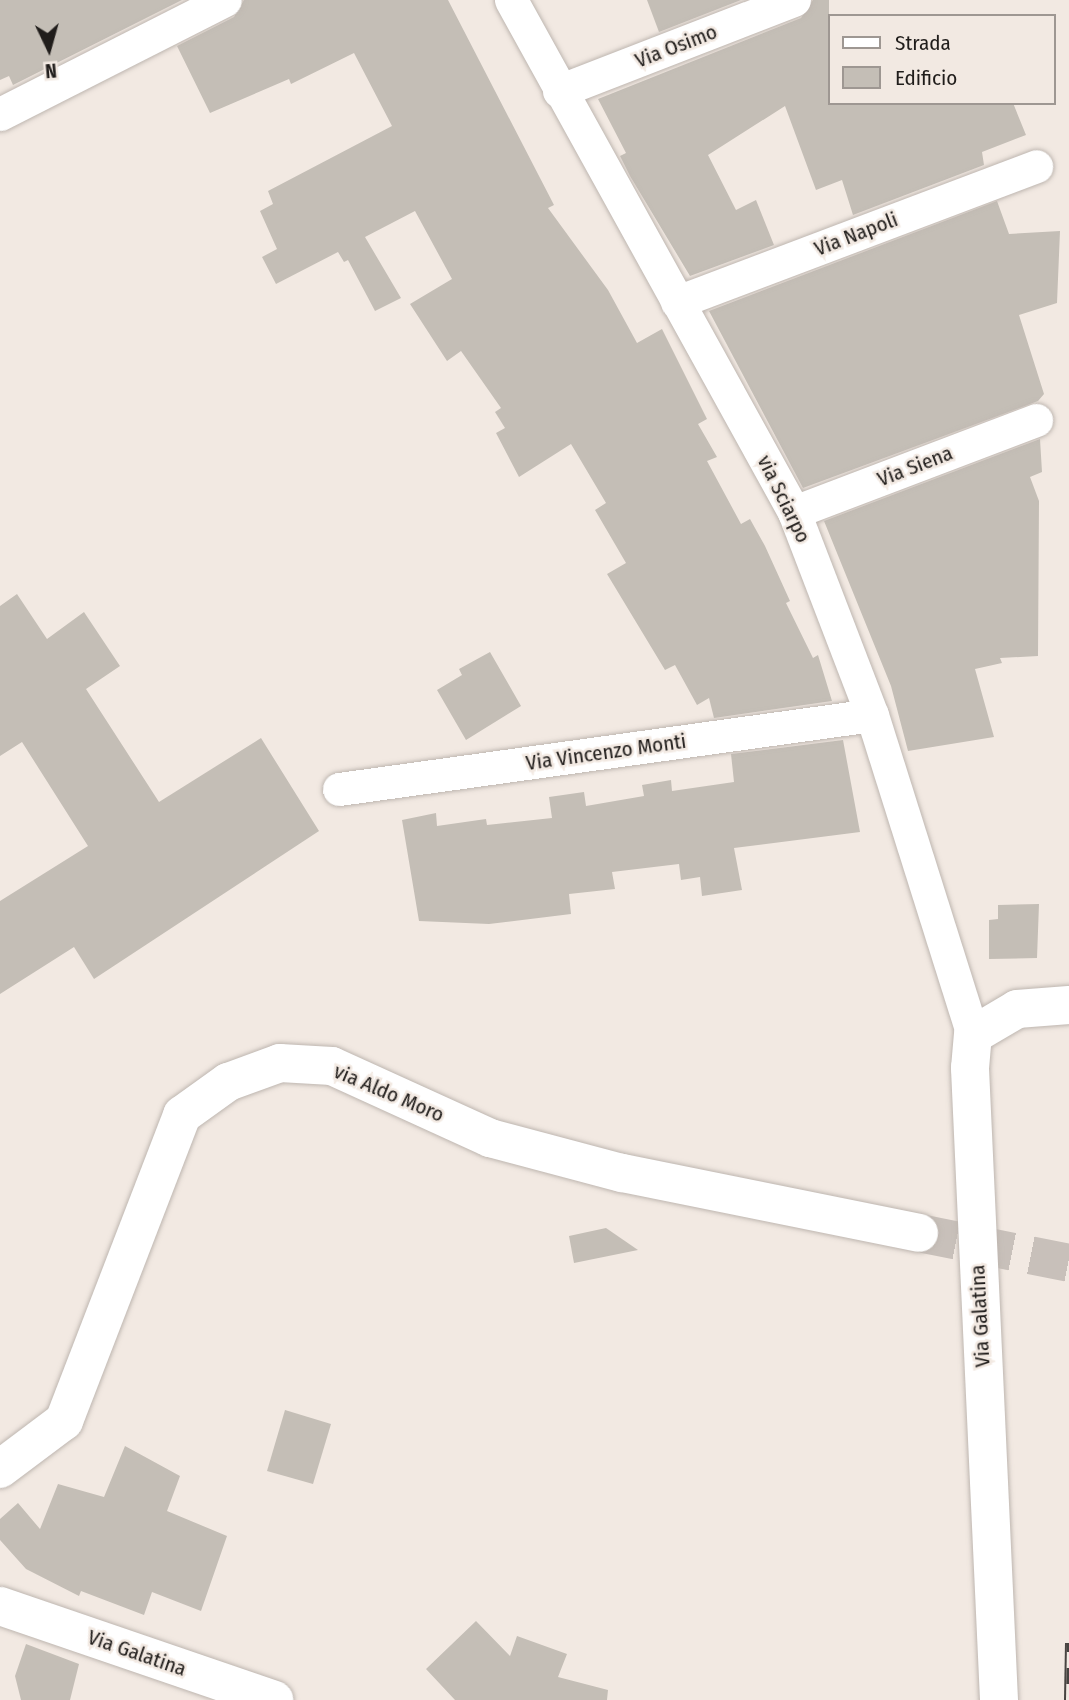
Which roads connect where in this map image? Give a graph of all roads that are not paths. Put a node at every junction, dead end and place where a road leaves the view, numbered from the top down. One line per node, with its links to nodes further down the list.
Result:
1 (225, 0): 5 (street)
2 (511, 0): 4 (street, via Sciarpo)
3 (794, 0): 4 (street, Via Osimo)
4 (559, 91): 7 (street, via Sciarpo)
5 (0, 114)
6 (1036, 166): 7 (street, Via Napoli)
7 (677, 302): 9 (street, via Sciarpo)
8 (1036, 420): 9 (street, Via Siena)
9 (794, 512): 10 (street, via Sciarpo)
10 (872, 715): 11 (street, Via Vincenzo Monti); 13 (street, via Sciarpo)
11 (339, 789)
12 (1069, 1005): 13 (street)
13 (973, 1035): 18 (street, Via Galatina)
14 (919, 1233): 15 (street, via Aldo Moro)
15 (0, 1469)
16 (0, 1606): 17 (street, Via Galatina)
17 (274, 1700)
18 (999, 1700)

